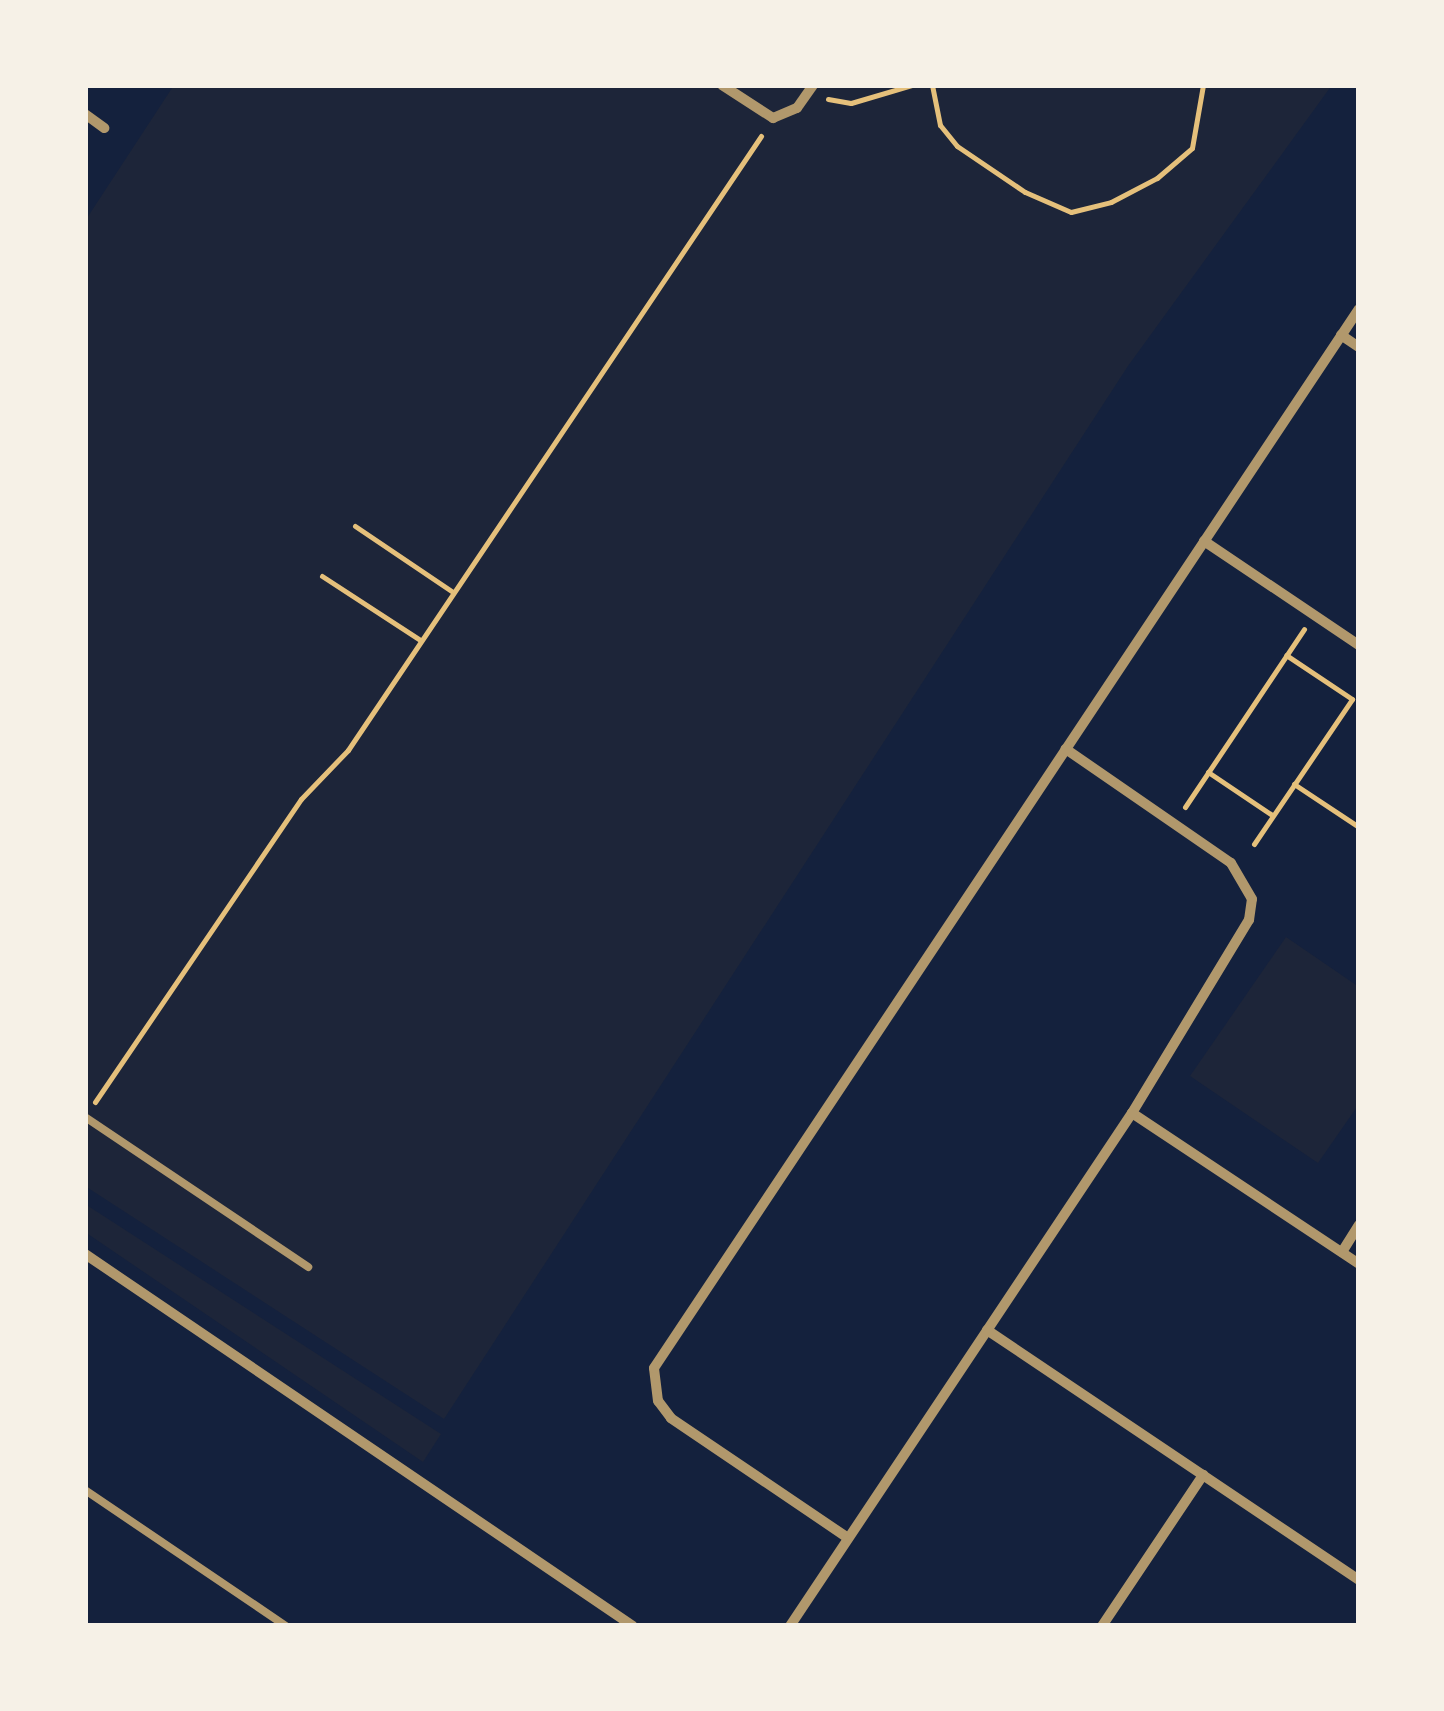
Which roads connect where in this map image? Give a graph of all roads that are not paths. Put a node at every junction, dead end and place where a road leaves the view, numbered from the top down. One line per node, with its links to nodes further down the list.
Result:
1 (722, 85): 2 (street)
2 (810, 90)
3 (85, 114): 4 (street)
4 (104, 128)
5 (1359, 309): 6 (street)
6 (1342, 335): 7 (street); 8 (street)
7 (1359, 346)
8 (1204, 541): 9 (street); 10 (street)
9 (1359, 644)
10 (1066, 749): 11 (street); 21 (street)
11 (1132, 1113): 14 (street); 18 (street)
12 (85, 1117): 17 (lane)
13 (1359, 1226): 14 (street)
14 (1342, 1252): 16 (street)
15 (85, 1254): 24 (street)
16 (1359, 1264)
17 (308, 1267)
18 (987, 1330): 19 (street); 21 (street)
19 (1202, 1475): 22 (street); 26 (street)
20 (85, 1490): 23 (lane)
21 (848, 1538): 25 (street)
22 (1359, 1580)
23 (286, 1626)
24 (633, 1626)
25 (790, 1626)
26 (1102, 1626)

